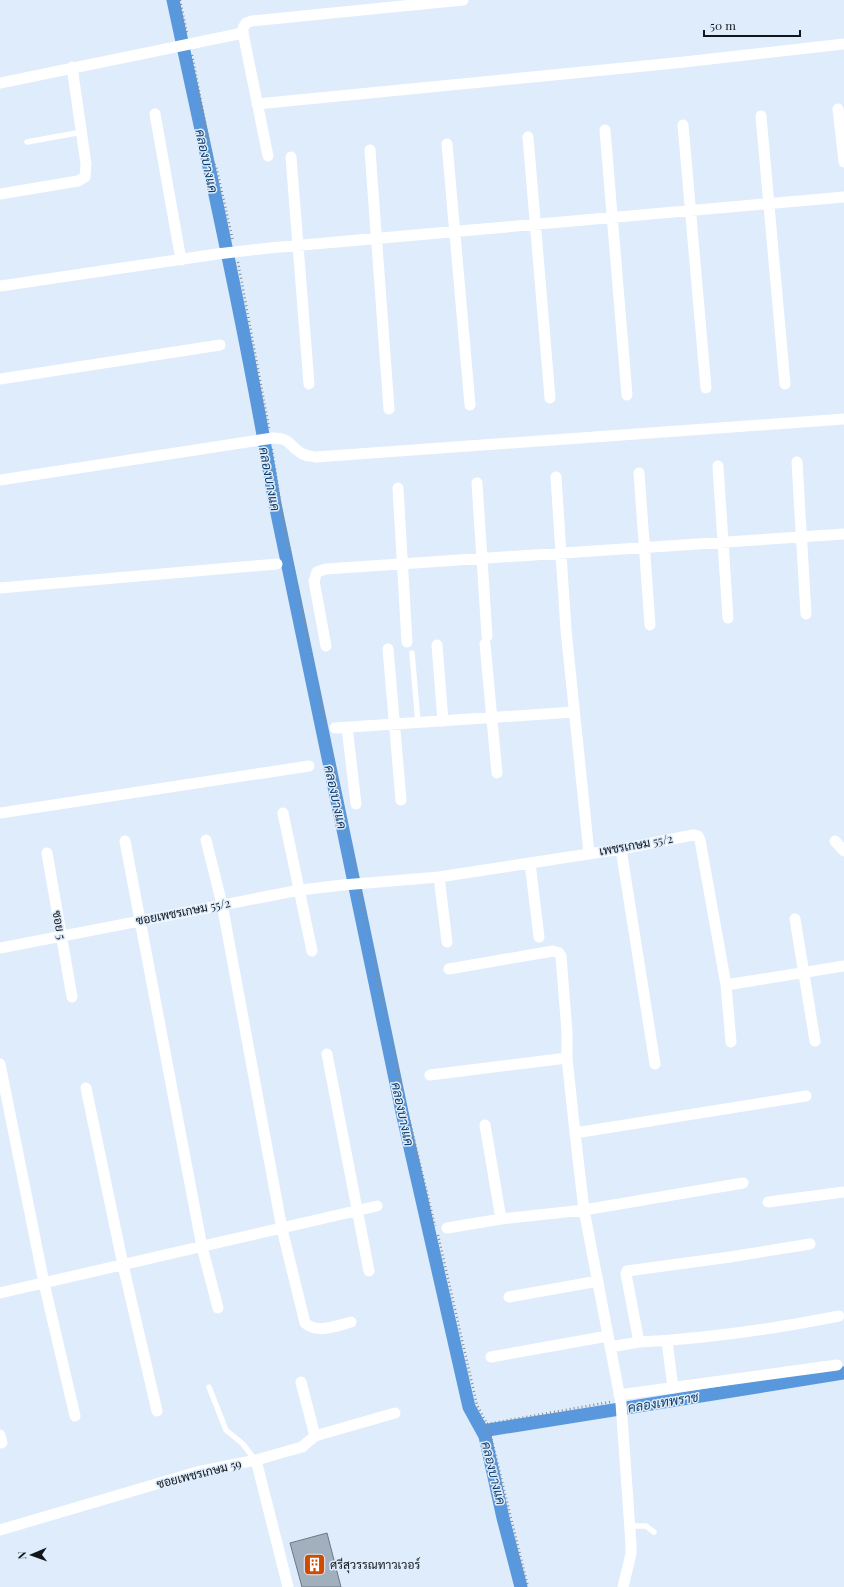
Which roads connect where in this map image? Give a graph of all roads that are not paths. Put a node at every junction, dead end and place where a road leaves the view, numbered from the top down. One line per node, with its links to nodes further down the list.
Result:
1 (463, 0): 2 (street)
2 (243, 33): 4 (street); 6 (street)
3 (844, 44): 6 (street)
4 (72, 67): 5 (street); 12 (street)
5 (0, 83)
6 (258, 104): 17 (street)
7 (838, 109): 19 (street)
8 (155, 114): 29 (street)
9 (761, 116): 22 (street)
10 (683, 125): 23 (street)
11 (605, 130): 24 (street)
12 (82, 132): 14 (lane); 20 (street)
13 (528, 137): 25 (street)
14 (27, 142)
15 (447, 144): 26 (street)
16 (370, 150): 27 (street)
17 (268, 156)
18 (291, 157): 28 (street)
19 (844, 162)
20 (0, 194)
21 (844, 197): 22 (street)
22 (769, 204): 23 (street); 34 (street)
23 (691, 211): 24 (street); 35 (street)
24 (613, 218): 25 (street); 36 (street)
25 (535, 224): 26 (street); 37 (street)
26 (455, 231): 27 (street); 38 (street)
27 (377, 238): 28 (street); 39 (street)
28 (298, 245): 29 (street); 33 (street)
29 (181, 260): 30 (street)
30 (0, 286)
31 (220, 345): 32 (street)
32 (0, 379)
33 (309, 384)
34 (784, 384)
35 (706, 388)
36 (627, 395)
37 (550, 398)
38 (470, 405)
39 (389, 408)
40 (844, 419): 45 (street)
41 (797, 462): 49 (street)
42 (718, 466): 50 (street)
43 (639, 473): 51 (street)
44 (556, 477): 52 (street)
45 (0, 480)
46 (477, 483): 53 (street)
47 (398, 488): 55 (street)
48 (844, 534): 49 (street)
49 (801, 537): 50 (street); 57 (street)
50 (723, 542): 51 (street); 58 (street)
51 (645, 548): 52 (street); 59 (street)
52 (561, 552): 53 (street); 65 (street)
53 (482, 559): 55 (street); 66 (street)
54 (277, 564): 56 (street)
55 (403, 564): 60 (street); 62 (street)
56 (0, 588)
57 (806, 614)
58 (728, 618)
59 (650, 625)
60 (407, 642)
61 (437, 645): 67 (street)
62 (326, 646)
63 (388, 649): 69 (street)
64 (412, 653): 68 (lane)
65 (574, 712): 66 (street); 84 (street)
66 (491, 718): 67 (street); 73 (street)
67 (443, 721): 68 (street)
68 (418, 723): 69 (street)
69 (394, 724): 70 (street); 74 (street)
70 (347, 727): 71 (street); 75 (street)
71 (335, 728)
72 (309, 766): 76 (street)
73 (497, 773)
74 (401, 800)
75 (356, 804)
76 (0, 813)
77 (283, 813): 88 (street)
78 (206, 840): 89 (street)
79 (125, 841): 91 (street)
80 (835, 841): 82 (street)
81 (621, 849): 84 (street, เพชรเกษม 55/2); 100 (street, เพชรเกษม 55/2); 107 (street)
82 (844, 851)
83 (47, 853): 92 (street, ซอย 5)
84 (589, 853): 85 (street, เพชรเกษม 55/2)
85 (530, 863): 86 (street, เพชรเกษม 55/2); 93 (street)
86 (439, 877): 87 (street, เพชรเกษม 55/2); 94 (street)
87 (367, 883): 88 (street, ซอยเพชรเกษม 55/2)
88 (300, 890): 89 (street, ซอยเพชรเกษม 55/2); 96 (street)
89 (222, 904): 91 (street, ซอยเพชรเกษม 55/2); 121 (street)
90 (795, 919): 99 (street)
91 (141, 920): 92 (street, ซอยเพชรเกษม 55/2); 123 (street)
92 (61, 935): 95 (street, ซอยเพชรเกษม 55/2); 101 (street, ซอย 5)
93 (539, 936)
94 (447, 942)
95 (0, 948)
96 (312, 950)
97 (844, 966): 99 (street)
98 (449, 969): 105 (street)
99 (804, 972): 100 (street); 102 (street)
100 (726, 985): 103 (street, เพชรเกษม 55/2)
101 (72, 997)
102 (815, 1041)
103 (731, 1042)
104 (327, 1054): 118 (street)
105 (567, 1058): 108 (street); 112 (street)
106 (0, 1064): 127 (street)
107 (656, 1064)
108 (430, 1075)
109 (86, 1088): 124 (street)
110 (806, 1096): 112 (street)
111 (485, 1125): 119 (street)
112 (575, 1133): 117 (street)
113 (743, 1183): 117 (street)
114 (844, 1192): 115 (street)
115 (768, 1202)
116 (377, 1206): 118 (street)
117 (584, 1210): 119 (street); 126 (street)
118 (358, 1211): 121 (street); 125 (street)
119 (502, 1219): 120 (street)
120 (447, 1228)
121 (282, 1229): 123 (street); 132 (street)
122 (810, 1244): 135 (street)
123 (202, 1247): 124 (street); 130 (street)
124 (123, 1265): 127 (street); 143 (street)
125 (369, 1272)
126 (598, 1281): 129 (street); 133 (street)
127 (44, 1283): 128 (street); 145 (street)
128 (0, 1293)
129 (509, 1297)
130 (218, 1308)
131 (839, 1316): 134 (street)
132 (351, 1322)
133 (608, 1336): 136 (street); 137 (street)
134 (667, 1341): 135 (street); 141 (street)
135 (638, 1342): 136 (street)
136 (610, 1347): 142 (street)
137 (491, 1357)
138 (837, 1365): 141 (street)
139 (302, 1382): 146 (street)
140 (209, 1387): 147 (lane)
141 (672, 1388): 142 (street)
142 (620, 1399): 148 (street)
143 (157, 1411)
144 (395, 1413): 146 (street, ซอยเพชรเกษม 59)
145 (75, 1416)
146 (315, 1436): 147 (street, ซอยเพชรเกษม 59)
147 (256, 1460): 149 (street, ซอยเพชรเกษม 59); 151 (street)
148 (630, 1526): 150 (lane); 152 (street)
149 (0, 1530)
150 (654, 1532)
151 (288, 1587)
152 (623, 1587)

